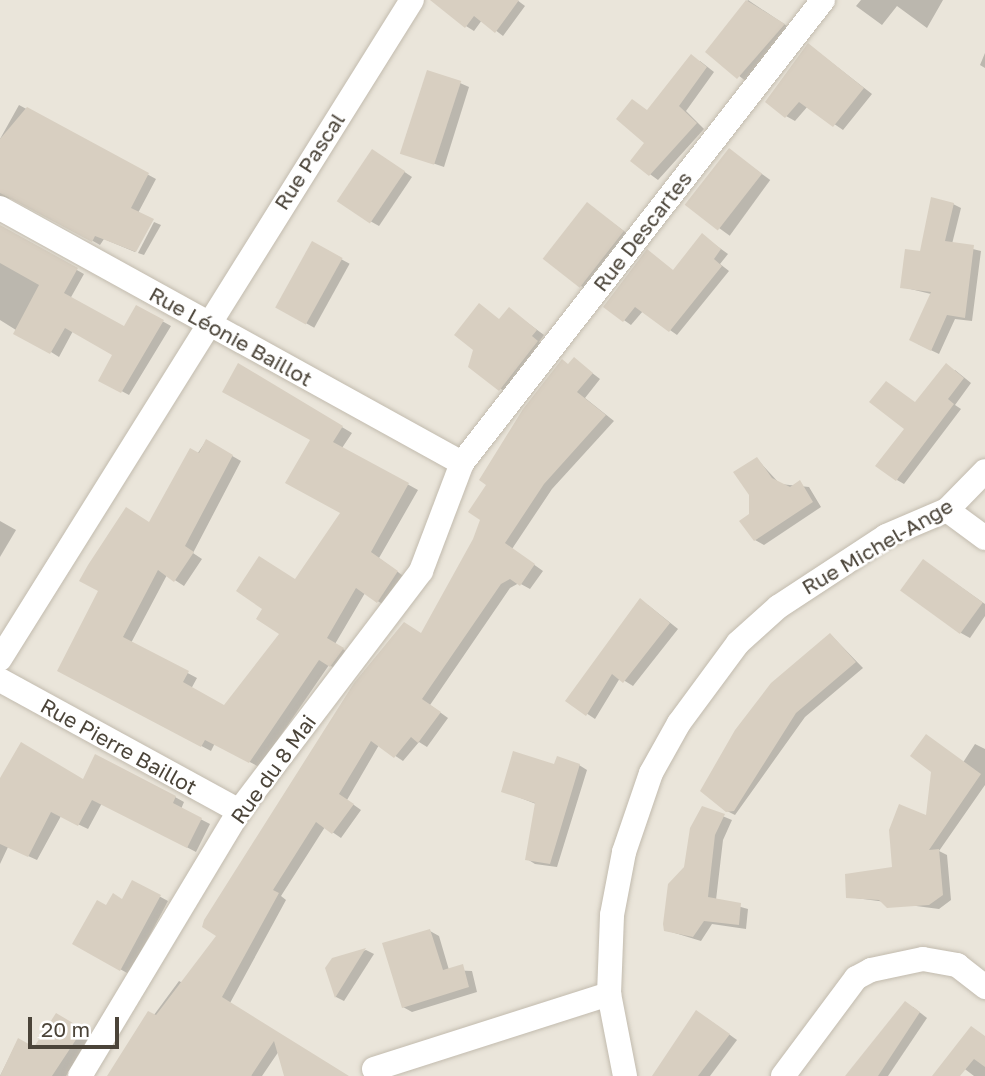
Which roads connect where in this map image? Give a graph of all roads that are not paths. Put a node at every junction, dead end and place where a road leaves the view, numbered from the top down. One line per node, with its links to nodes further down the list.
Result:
1 (412, 0): 4 (street, Rue Pascal)
2 (823, 0): 5 (street, Rue Descartes)
3 (0, 208): 4 (street, Rue Léonie Baillot)
4 (206, 322): 5 (street, Rue Léonie Baillot); 9 (street, Rue Pascal)
5 (462, 463): 11 (street, Rue du 8 Mai)
6 (985, 471): 7 (street, Rue Michel-Ange)
7 (947, 510): 8 (street); 13 (street, Rue Michel-Ange)
8 (985, 538)
9 (0, 659)
10 (0, 680): 11 (street, Rue Pierre Baillot)
11 (239, 811): 15 (street, Rue du 8 Mai)
12 (985, 987): 17 (street)
13 (608, 994): 14 (street); 16 (street, Rue Michel-Ange)
14 (374, 1069)
15 (80, 1076)
16 (625, 1076)
17 (783, 1076)

